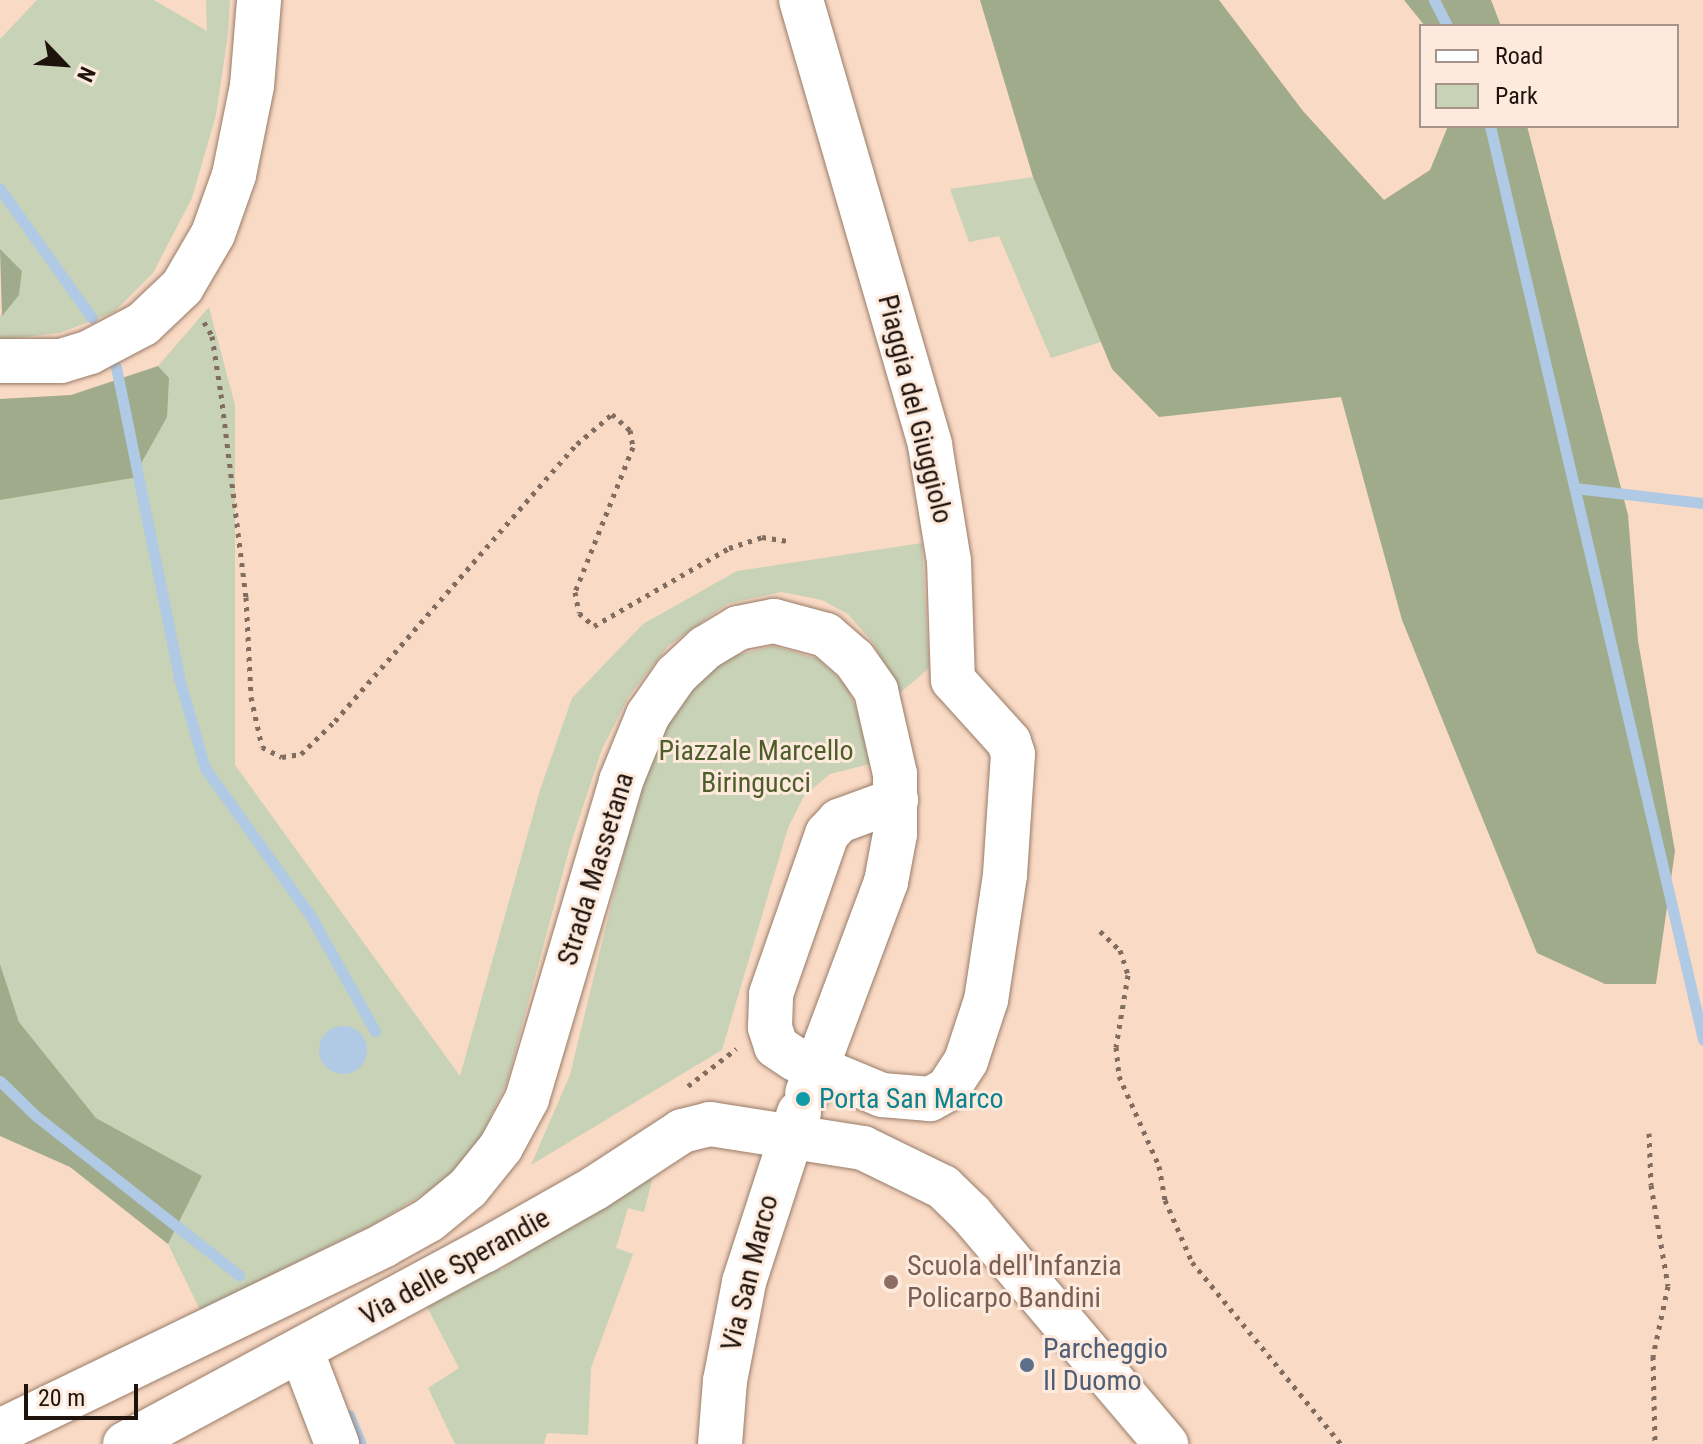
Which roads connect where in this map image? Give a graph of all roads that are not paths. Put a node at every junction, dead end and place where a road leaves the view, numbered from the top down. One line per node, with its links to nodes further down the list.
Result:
1 (259, 0): 3 (street)
2 (801, 0): 5 (street, Piaggia del Giuggiolo)
3 (0, 361)
4 (896, 800): 5 (street, Strada Massetana); 5 (street); 7 (street, Strada Massetana)
5 (804, 1102): 6 (street, Via delle Sperandie); 10 (street, Via San Marco); 11 (street)
6 (301, 1350): 8 (street, Via delle Sperandie); 9 (street)
7 (0, 1431)
8 (125, 1444)
9 (337, 1444)
10 (720, 1444)
11 (1166, 1444)

